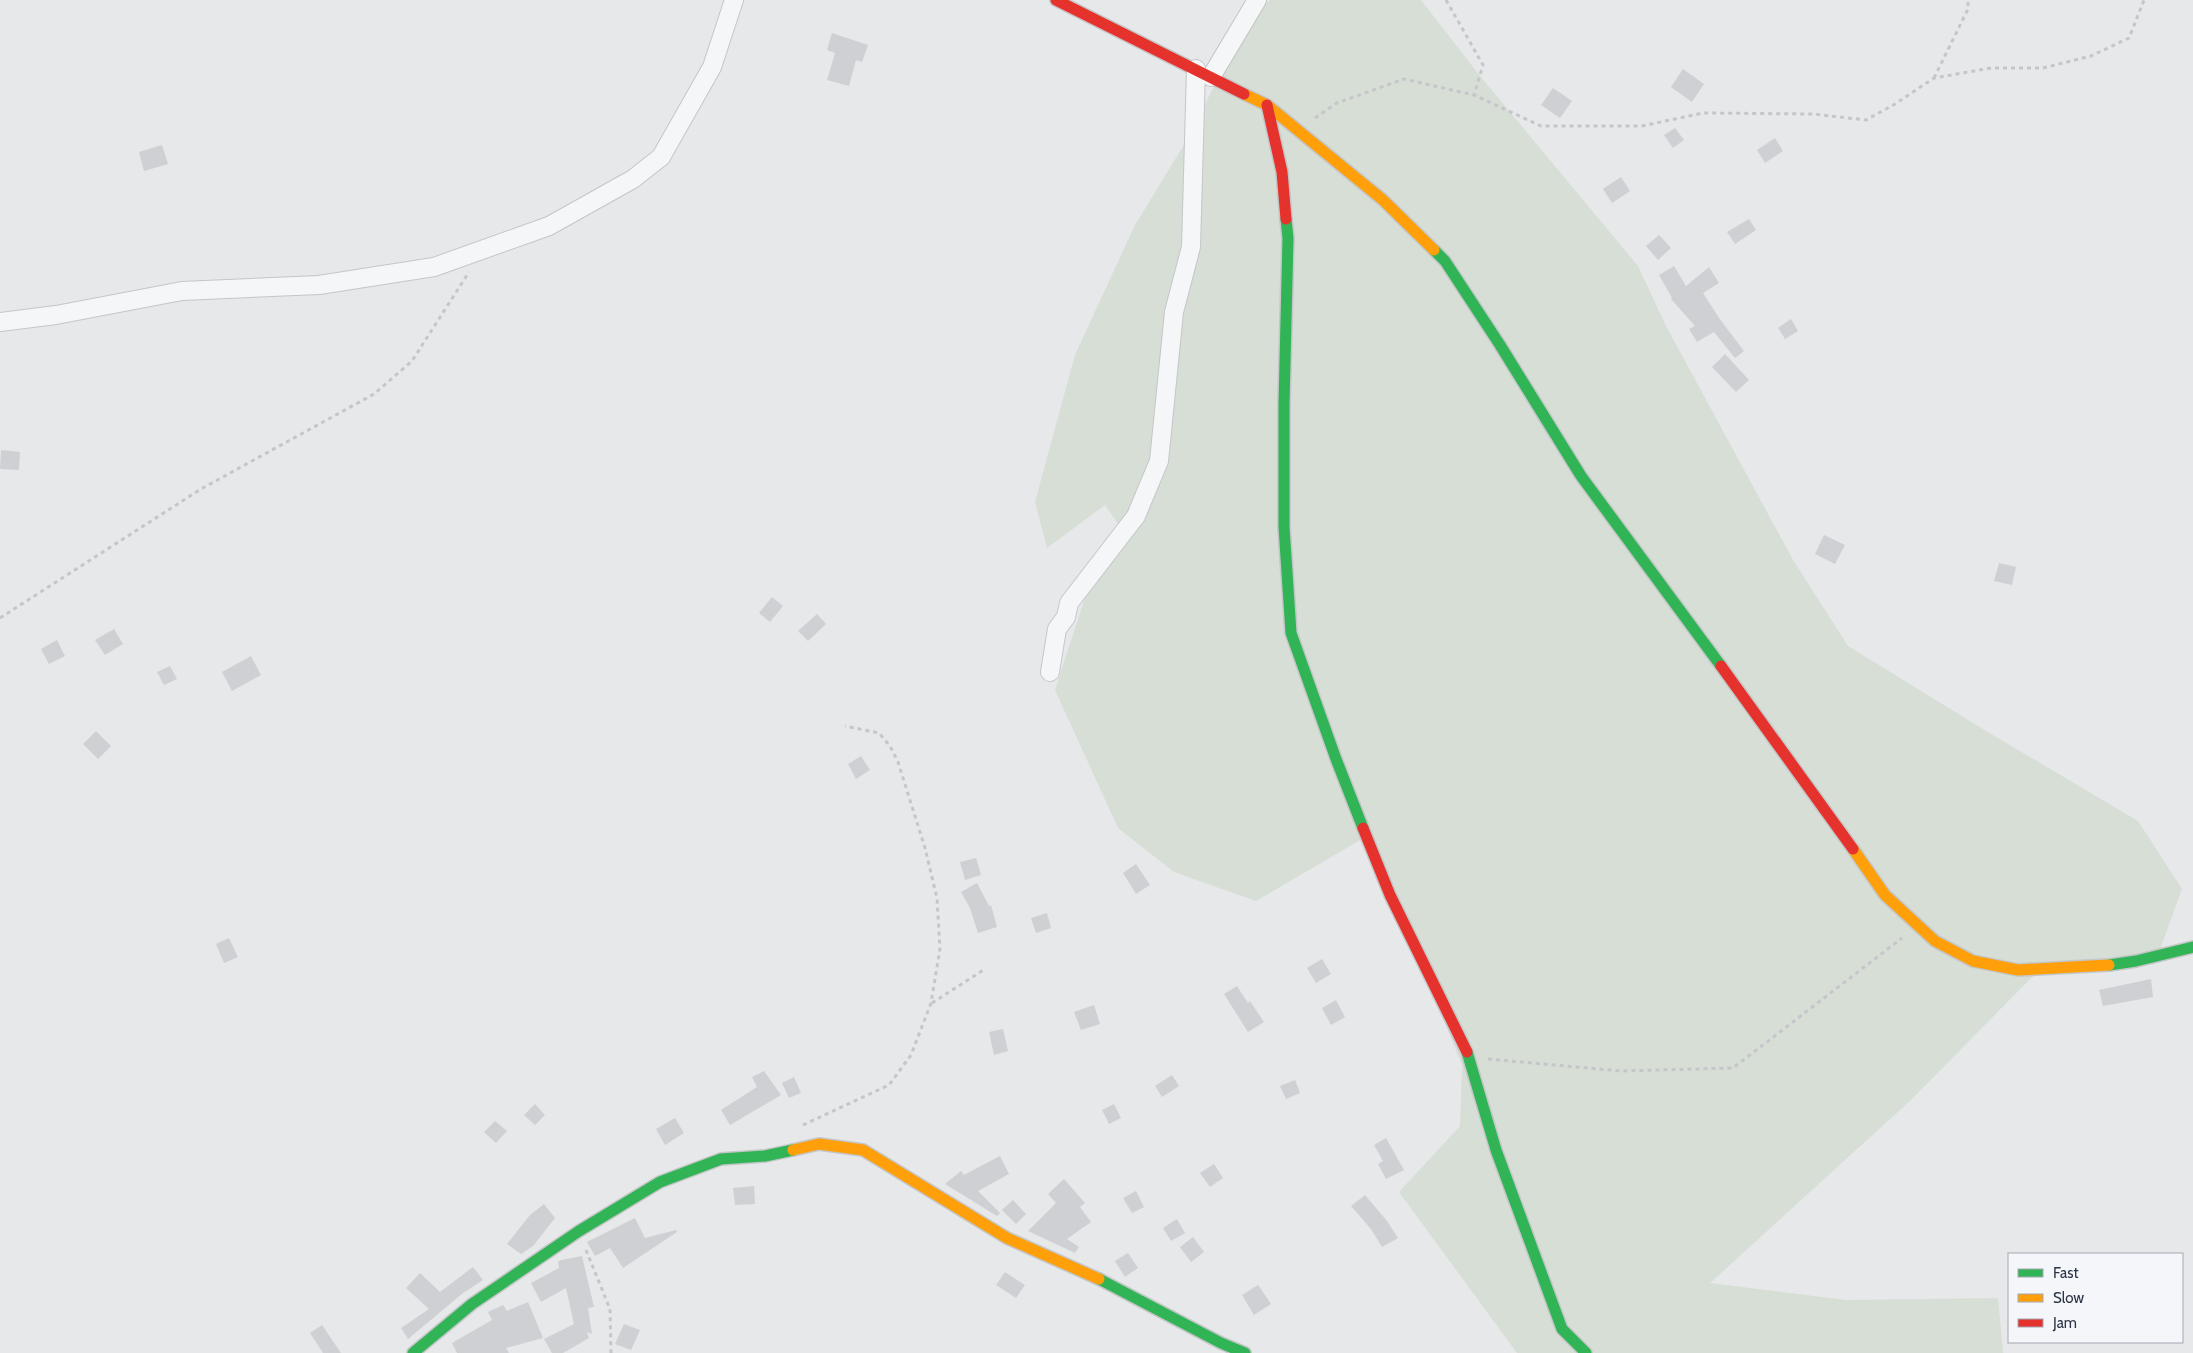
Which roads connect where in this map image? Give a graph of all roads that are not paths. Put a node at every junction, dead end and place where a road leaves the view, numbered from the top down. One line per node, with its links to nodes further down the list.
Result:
1 (734, 0): 7 (street)
2 (1056, 0): 4 (street)
3 (1257, 0): 5 (street)
4 (1073, 4): 5 (street)
5 (1203, 73): 6 (street); 8 (street)
6 (1267, 105): 9 (street); 12 (street)
7 (0, 322)
8 (1050, 672)
9 (2193, 946)
10 (413, 1353): 11 (street)
11 (1245, 1353)
12 (1586, 1353)

